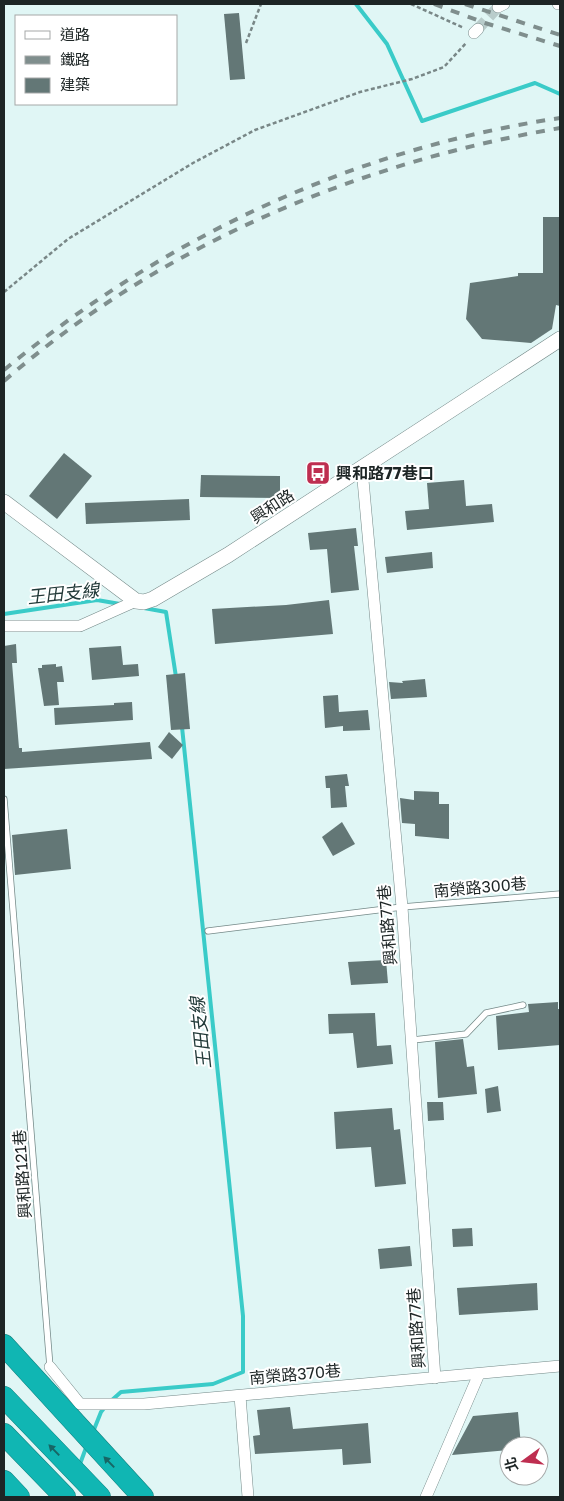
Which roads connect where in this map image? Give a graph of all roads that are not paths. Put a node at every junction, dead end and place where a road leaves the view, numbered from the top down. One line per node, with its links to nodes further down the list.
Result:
1 (560, 338): 2 (street, 興和路)
2 (362, 469): 4 (street, 興和路); 8 (street, 興和路77巷)
3 (4, 502): 4 (street)
4 (136, 601): 5 (street)
5 (4, 626)
6 (4, 799): 14 (lane, 興和路121巷)
7 (560, 894): 8 (lane, 南榮路300巷)
8 (402, 907): 9 (lane, 南榮路300巷); 11 (street, 興和路77巷)
9 (208, 931)
10 (523, 1005): 11 (lane)
11 (413, 1040): 16 (street, 興和路77巷)
12 (4, 1344): 24 (highway, one-way to 12)
13 (560, 1366): 15 (street, 南榮路370巷)
14 (50, 1367): 17 (street, 南榮路370巷)
15 (479, 1374): 16 (street, 南榮路370巷); 26 (street)
16 (435, 1378): 17 (street, 南榮路370巷)
17 (240, 1396): 25 (street)
18 (4, 1398): 23 (highway, one-way to 18)
19 (4, 1434): 22 (highway)
20 (4, 1481): 21 (highway)
21 (19, 1497)
22 (65, 1497)
23 (100, 1497)
24 (143, 1497)
25 (248, 1497)
26 (426, 1497)

